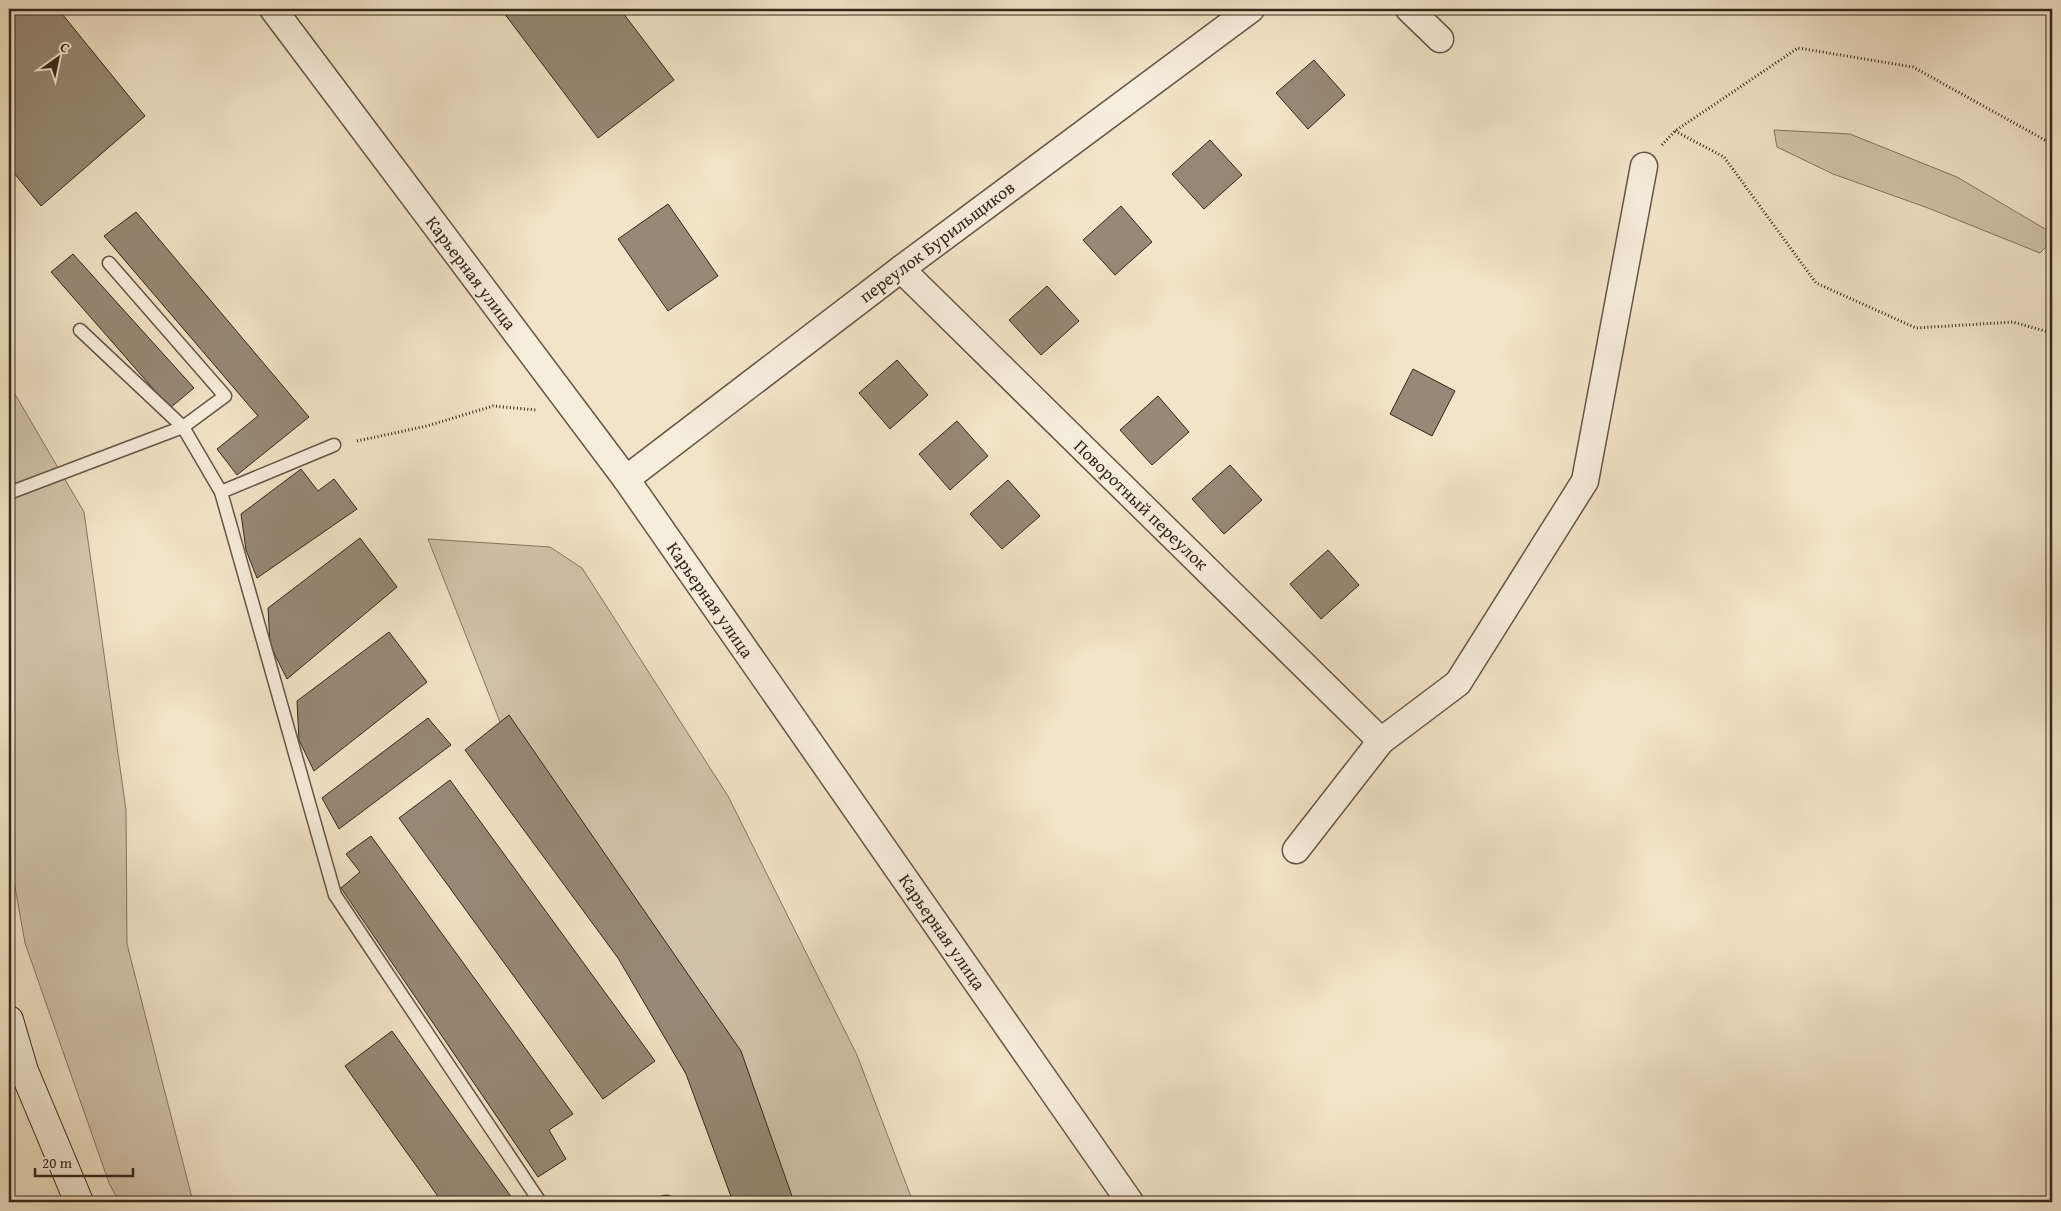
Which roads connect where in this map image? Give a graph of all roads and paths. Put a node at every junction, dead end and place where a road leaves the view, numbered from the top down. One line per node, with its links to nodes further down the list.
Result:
1 (273, 9): 11 (street, Карьерная улица)
2 (1251, 9): 8 (street, переулок Бурильщиков)
3 (1409, 9): 4 (street)
4 (1440, 39)
5 (2052, 144): 10 (path)
6 (1644, 166): 17 (street)
7 (109, 263): 12 (lane)
8 (901, 269): 14 (street, переулок Бурильщиков); 17 (street, Поворотный переулок)
9 (80, 330): 12 (lane)
10 (2052, 333)
11 (576, 413): 13 (path); 14 (street, Карьерная улица)
12 (183, 427): 15 (lane); 16 (lane)
13 (334, 445): 15 (lane)
14 (626, 479): 22 (street, Карьерная улица)
15 (221, 492): 21 (lane)
16 (9, 493)
17 (1382, 741): 18 (street)
18 (1296, 850)
19 (9, 1020): 20 (main road)
20 (79, 1202)
21 (540, 1202)
22 (1130, 1202)

